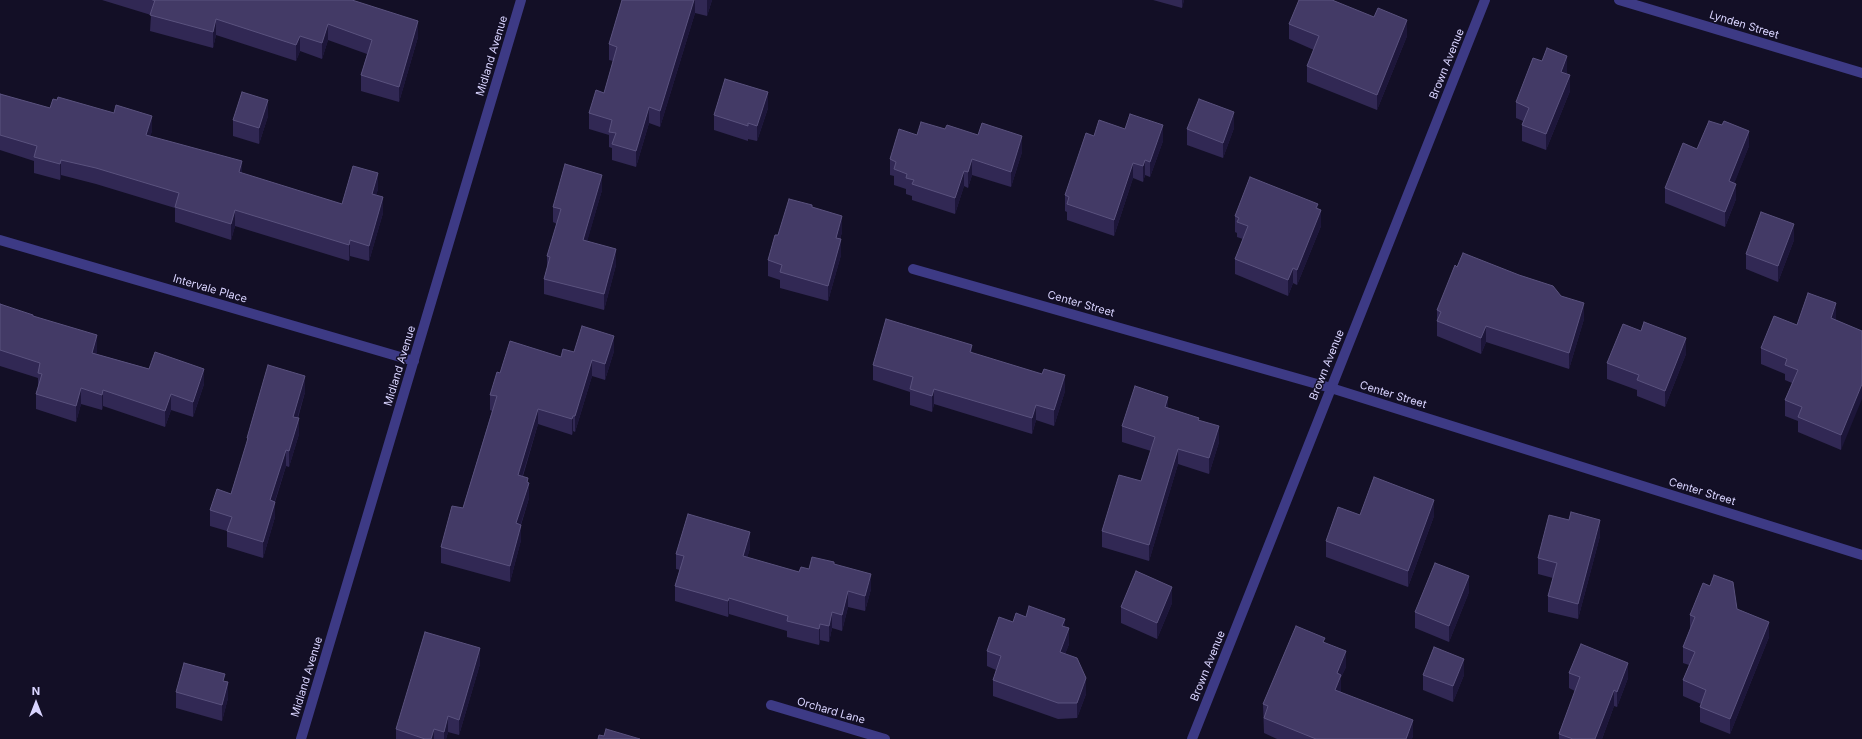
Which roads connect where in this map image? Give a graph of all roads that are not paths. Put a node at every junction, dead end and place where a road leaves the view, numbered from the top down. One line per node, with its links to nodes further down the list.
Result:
1 (521, 0): 7 (street, Midland Avenue)
2 (1485, 0): 8 (street, Brown Avenue)
3 (1619, 0): 4 (street, Lynden Street)
4 (1862, 73)
5 (0, 240): 7 (street, Intervale Place)
6 (913, 269): 8 (street, Center Street)
7 (414, 361): 11 (street, Midland Avenue)
8 (1331, 388): 9 (street, Center Street); 13 (street, Brown Avenue)
9 (1862, 555)
10 (770, 705): 12 (street, Orchard Lane)
11 (301, 739)
12 (885, 739)
13 (1192, 739)

